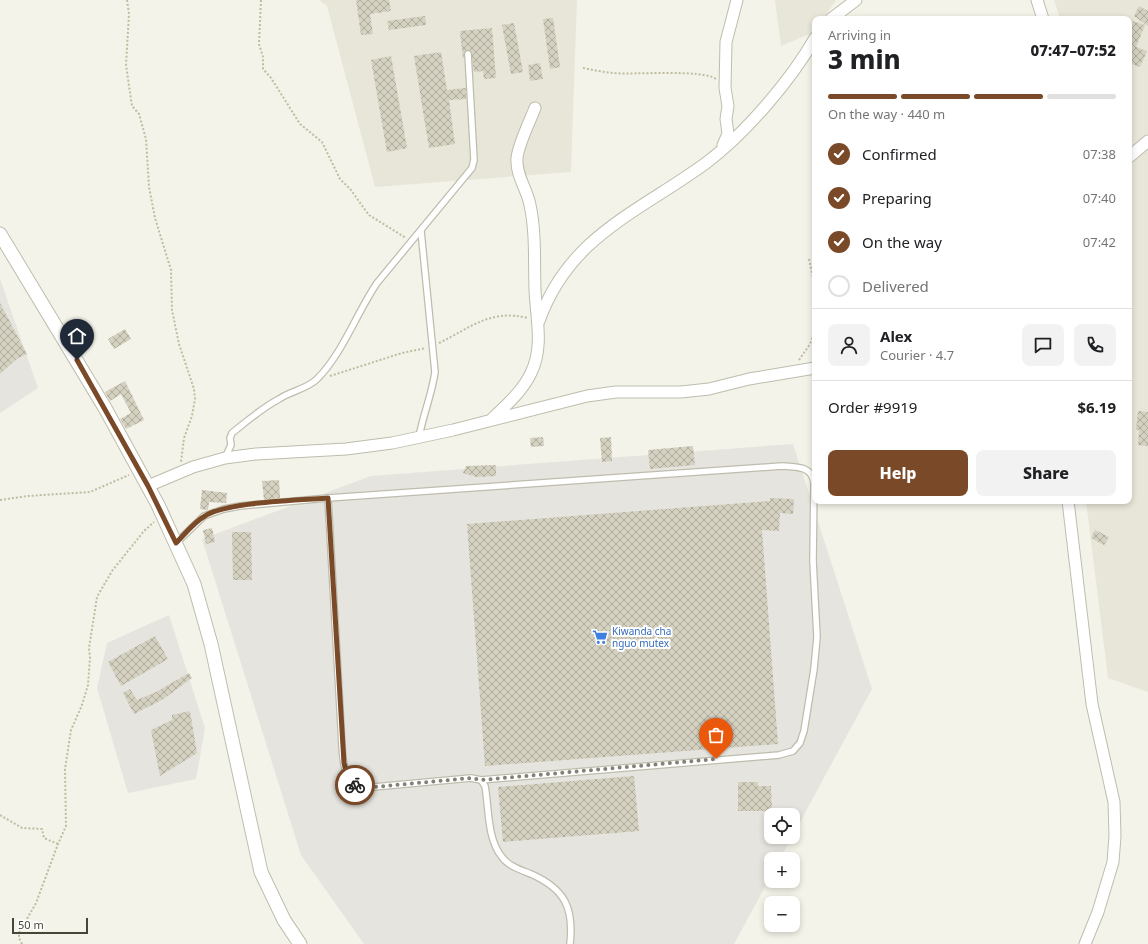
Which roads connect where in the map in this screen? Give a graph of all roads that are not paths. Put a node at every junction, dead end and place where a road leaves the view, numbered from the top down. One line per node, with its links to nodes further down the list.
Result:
1 (737, 0): 10 (street)
2 (856, 0): 4 (street)
3 (1038, 0): 5 (street)
4 (835, 16)
5 (1042, 16)
6 (812, 43): 10 (street)
7 (468, 54): 12 (lane)
8 (535, 108): 14 (street)
9 (1148, 142): 11 (street)
10 (718, 153): 14 (street)
11 (1132, 155)
12 (420, 231): 17 (lane); 18 (lane)
13 (0, 234): 20 (street)
14 (539, 321): 16 (street)
15 (812, 368): 16 (street)
16 (491, 420): 17 (street)
17 (419, 438): 18 (street)
18 (225, 458): 20 (street)
19 (812, 475): 21 (lane)
20 (148, 486): 24 (street)
21 (328, 498): 24 (lane); 25 (lane)
22 (813, 504): 25 (lane)
23 (1068, 504): 28 (street)
24 (176, 543): 26 (street)
25 (481, 780): 27 (lane)
26 (300, 944)
27 (570, 944)
28 (1085, 944)

